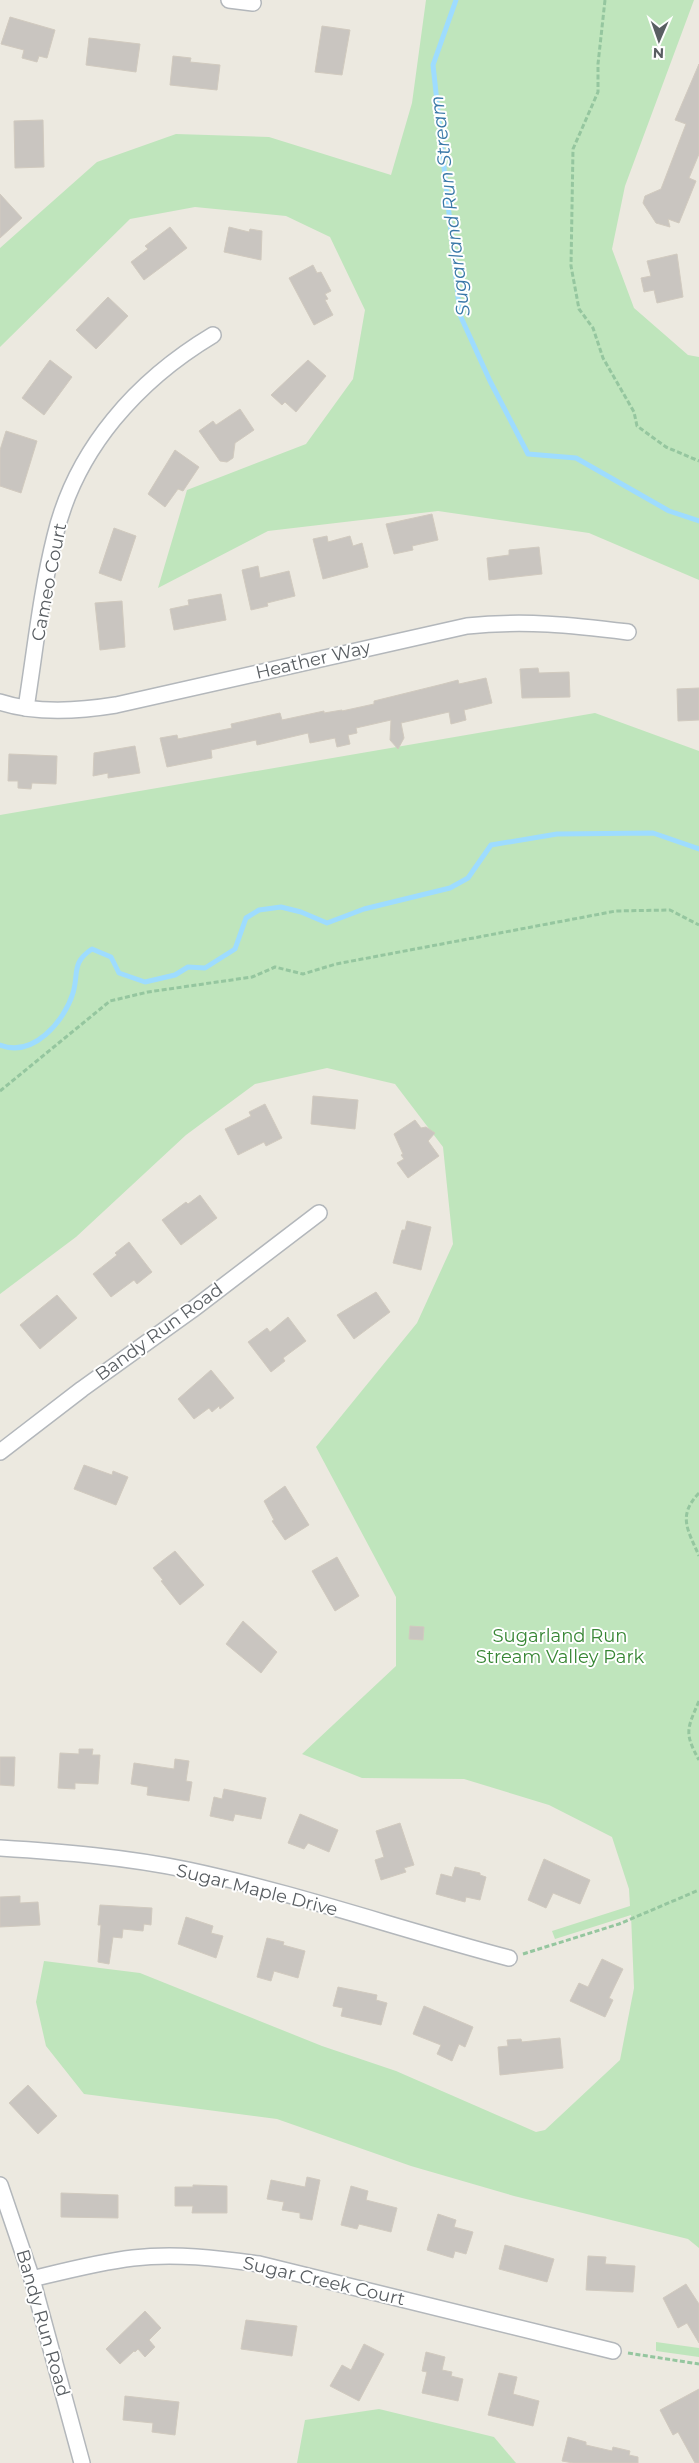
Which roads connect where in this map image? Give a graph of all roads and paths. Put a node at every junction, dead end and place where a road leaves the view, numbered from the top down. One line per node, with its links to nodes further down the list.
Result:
1 (229, 0): 3 (street)
2 (606, 0): 5 (path)
3 (252, 3)
4 (213, 335): 8 (street, Cameo Court)
5 (699, 461)
6 (628, 632): 8 (street, Heather Way)
7 (0, 702): 8 (street, Heather Way)
8 (26, 708)
9 (699, 925): 10 (path)
10 (0, 1091)
11 (319, 1213): 12 (street, Bandy Run Road)
12 (0, 1452)
13 (699, 1493): 14 (path)
14 (699, 1556)
15 (699, 1701): 16 (path)
16 (699, 1760)
17 (0, 1848): 19 (street, Sugar Maple Drive)
18 (699, 1890): 19 (path)
19 (509, 1958)
20 (0, 2185): 21 (street, Bandy Run Road)
21 (32, 2279): 22 (street, Sugar Creek Court); 24 (street, Bandy Run Road)
22 (613, 2351): 23 (path)
23 (699, 2364)
24 (82, 2463)

